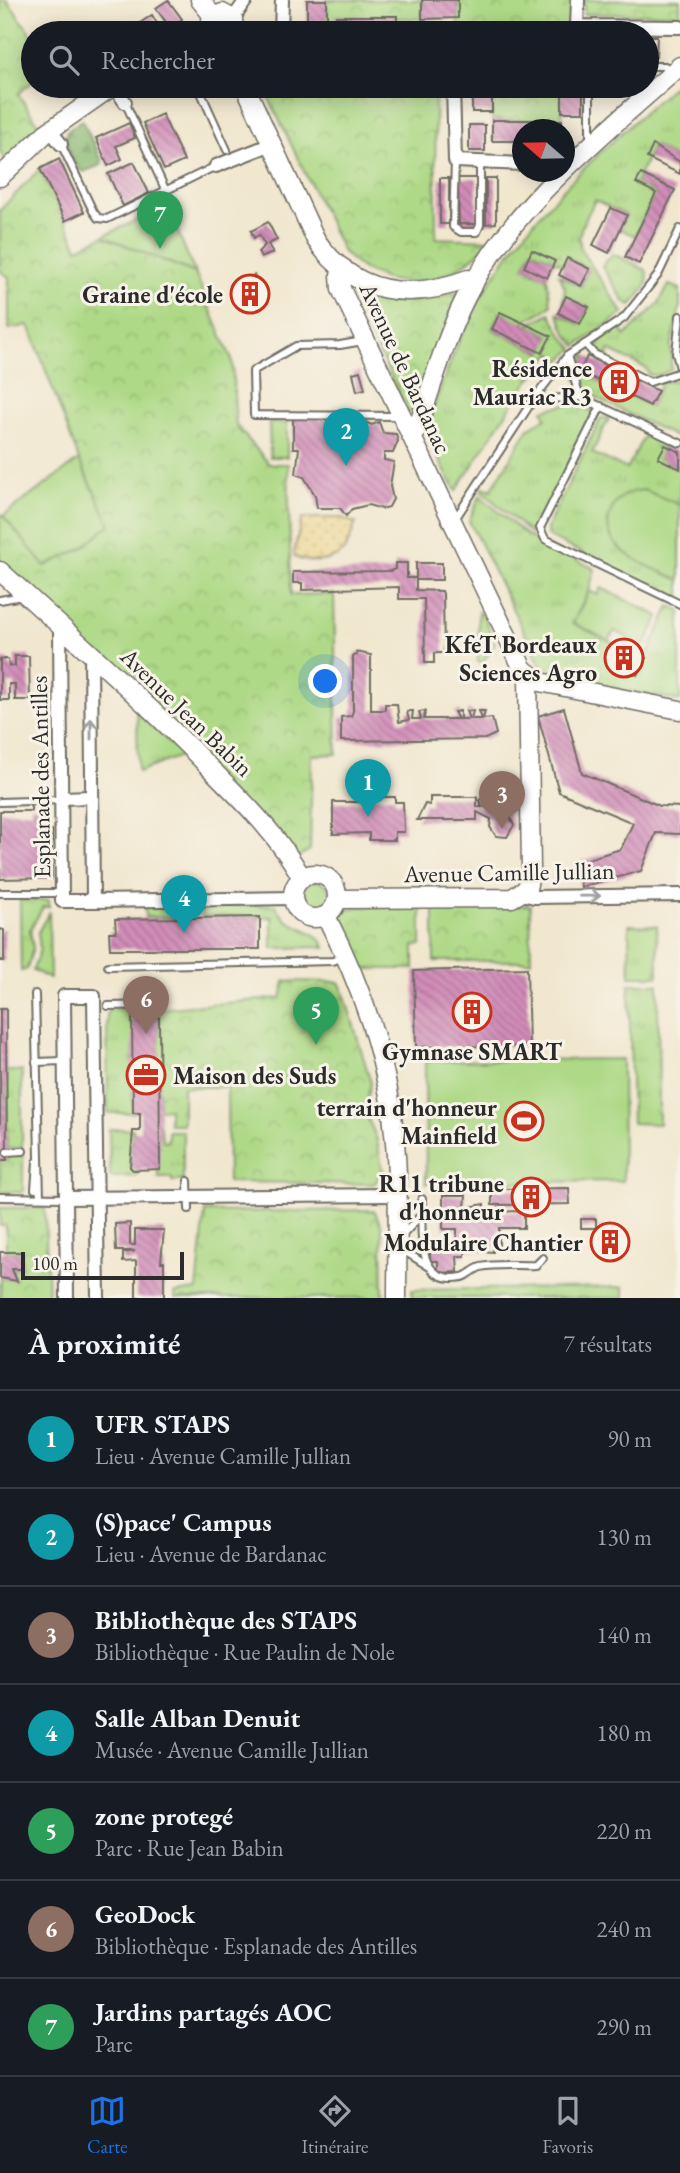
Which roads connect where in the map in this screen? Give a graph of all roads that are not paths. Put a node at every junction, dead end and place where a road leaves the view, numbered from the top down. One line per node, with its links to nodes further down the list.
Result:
1 (200, 0): 5 (street)
2 (246, 0): 8 (street)
3 (282, 0): 9 (street)
4 (578, 0): 10 (street)
5 (208, 21)
6 (216, 21): 7 (street)
7 (229, 21)
8 (236, 21)
9 (281, 21)
10 (577, 21)
11 (659, 27): 12 (street)
12 (680, 27)
13 (676, 69): 14 (street)
14 (659, 85)
15 (100, 98): 23 (street)
16 (122, 98): 22 (street)
17 (203, 98): 26 (lane)
18 (251, 98): 25 (street, Avenue de Bardanac)
19 (453, 98): 27 (street)
20 (590, 98): 24 (lane)
21 (644, 98): 24 (street)
22 (125, 102): 34 (lane)
23 (56, 137): 32 (street); 34 (lane)
24 (596, 142): 28 (street)
25 (272, 144): 26 (street); 36 (street, Avenue de Bardanac)
26 (229, 155): 31 (street)
27 (455, 161): 29 (street); 29 (lane)
28 (575, 162)
29 (480, 163): 30 (street)
30 (512, 164)
31 (216, 166): 34 (lane)
32 (0, 177)
33 (554, 182): 37 (street)
34 (164, 189)
35 (680, 229): 40 (lane)
36 (343, 268): 37 (street); 39 (street, Avenue de Bardanac)
37 (474, 282): 47 (street)
38 (680, 316): 42 (lane)
39 (365, 340): 46 (street, Avenue de Bardanac); 46 (lane)
40 (585, 344): 41 (lane); 42 (lane)
41 (566, 356): 43 (lane); 44 (lane)
42 (680, 370)
43 (580, 397): 44 (lane); 45 (lane)
44 (533, 400): 49 (lane)
45 (601, 406): 48 (lane); 53 (lane)
46 (401, 416): 47 (street, Avenue de Bardanac)
47 (411, 435): 49 (street, Avenue de Bardanac)
48 (680, 443)
49 (453, 523): 56 (street, Avenue de Bardanac)
50 (0, 571): 51 (street, Avenue Jean Babin)
51 (25, 594): 52 (lane); 54 (street, Avenue Jean Babin)
52 (0, 600)
53 (680, 604)
54 (60, 626): 55 (street, Avenue Jean Babin); 59 (street, Esplanade des Antilles)
55 (91, 653): 58 (street, Esplanade des Antilles, one-way to 55); 61 (street, Avenue Jean Babin)
56 (528, 675): 57 (street); 64 (street)
57 (680, 710)
58 (92, 797): 59 (street); 68 (street, Esplanade des Antilles)
59 (62, 799): 60 (lane); 63 (street, Esplanade des Antilles)
60 (0, 802)
61 (302, 878): 66 (street); 67 (street)
62 (0, 893): 63 (lane)
63 (62, 893): 68 (street, Esplanade des Antilles)
64 (522, 894): 65 (street, Avenue Camille Jullian, one-way to 65); 67 (street, Avenue Camille Jullian)
65 (680, 895)
66 (293, 898): 68 (street); 69 (street)
67 (338, 899): 69 (street)
68 (93, 901)
69 (326, 916): 70 (street)
70 (346, 956): 71 (lane); 82 (street)
71 (108, 966)
72 (35, 994): 76 (lane)
73 (158, 1005): 74 (lane)
74 (108, 1006)
75 (64, 1061): 76 (lane); 83 (street); 86 (street)
76 (36, 1062): 79 (lane)
77 (23, 1151): 78 (lane)
78 (7, 1152)
79 (37, 1160): 81 (lane); 85 (lane)
80 (188, 1181): 88 (lane)
81 (35, 1189)
82 (396, 1195): 88 (street); 90 (street)
83 (97, 1197): 86 (street); 88 (street); 94 (street)
84 (0, 1198): 85 (lane)
85 (40, 1198): 86 (lane)
86 (66, 1198): 93 (street)
87 (422, 1199): 89 (lane)
88 (189, 1203)
89 (422, 1213): 90 (lane); 92 (lane)
90 (397, 1243): 92 (lane); 95 (street)
91 (543, 1258): 92 (lane)
92 (428, 1266)
93 (67, 1298)
94 (98, 1298)
95 (397, 1298)

